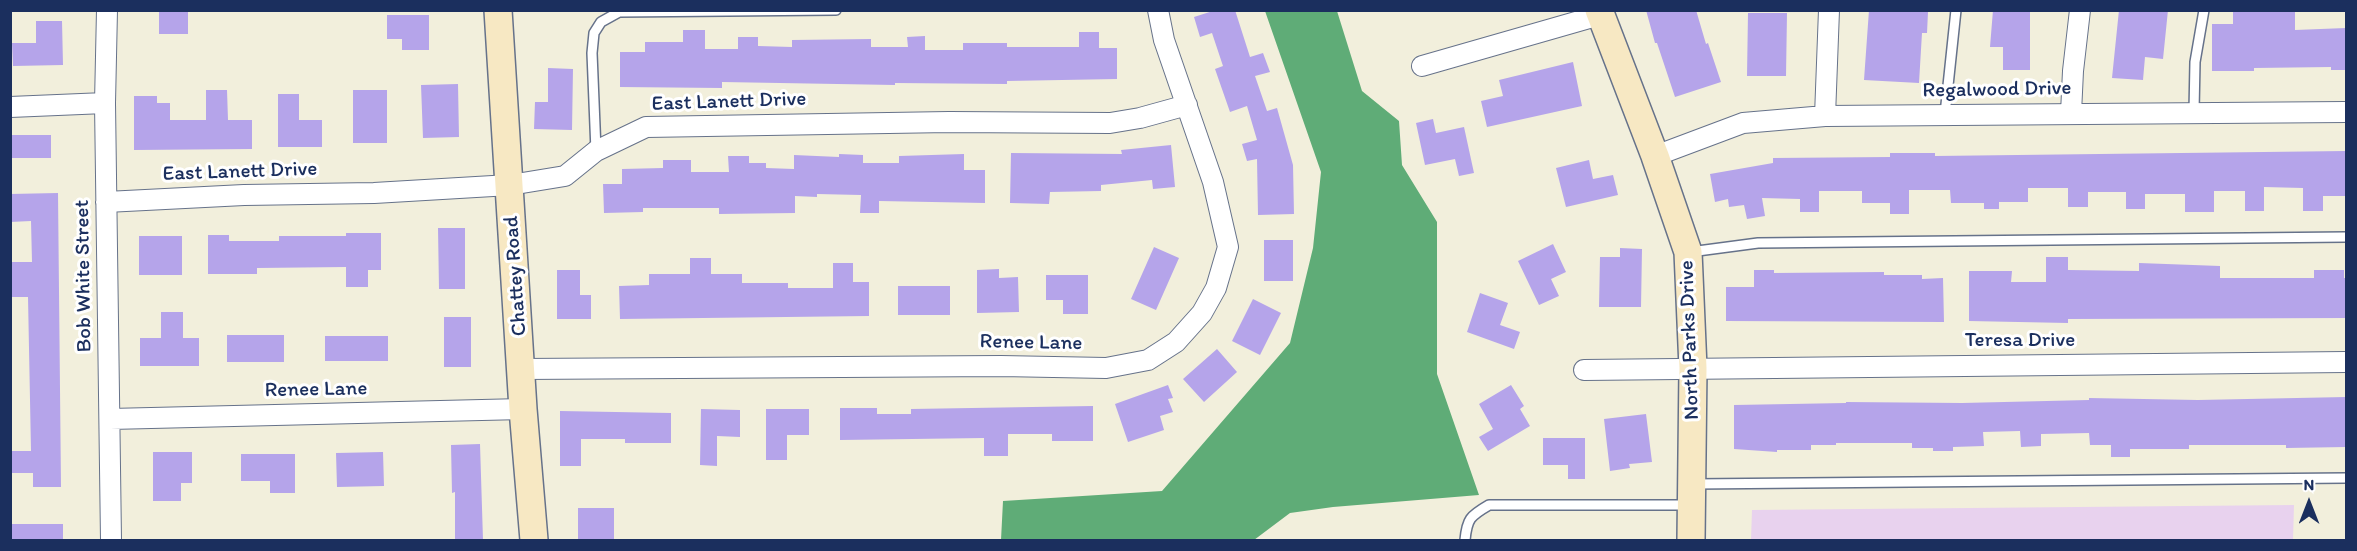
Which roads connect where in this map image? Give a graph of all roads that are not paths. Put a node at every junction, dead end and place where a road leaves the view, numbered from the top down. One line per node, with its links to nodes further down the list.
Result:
1 (107, 10): 11 (street, Bob White Street)
2 (498, 10): 21 (street, Chattey Road)
3 (836, 10): 19 (lane)
4 (1158, 10): 12 (street, Renee Lane)
5 (1829, 10): 18 (street)
6 (1956, 10): 17 (lane)
7 (2080, 10): 16 (street)
8 (2204, 10): 14 (lane)
9 (1599, 13): 10 (street); 20 (street, North Parks Drive)
10 (1422, 66)
11 (105, 103): 13 (street); 22 (street, Bob White Street)
12 (1186, 105): 19 (street, East Lanett Drive); 27 (street, Renee Lane)
13 (10, 107)
14 (2194, 111): 15 (street, Regalwood Drive); 16 (street, Regalwood Drive)
15 (2346, 112)
16 (2072, 113): 17 (street, Regalwood Drive)
17 (1945, 114): 18 (street, Regalwood Drive)
18 (1825, 116): 20 (street, Regalwood Drive)
19 (596, 151): 21 (street, East Lanett Drive)
20 (1655, 156): 24 (street, North Parks Drive)
21 (510, 185): 22 (street, East Lanett Drive); 27 (street, Chattey Road)
22 (106, 202): 30 (street, Bob White Street)
23 (2346, 237): 24 (lane)
24 (1688, 252): 26 (street, North Parks Drive)
25 (2346, 362): 26 (street, Teresa Drive)
26 (1694, 368): 28 (street, Teresa Drive); 32 (street, North Parks Drive)
27 (522, 369): 29 (street, Chattey Road)
28 (1584, 370)
29 (523, 409): 30 (street, Renee Lane); 34 (street, Chattey Road)
30 (110, 419): 33 (street, Bob White Street)
31 (2346, 477): 32 (lane)
32 (1692, 494): 35 (lane); 36 (street, North Parks Drive)
33 (111, 540)
34 (534, 540)
35 (1465, 540)
36 (1691, 540)

